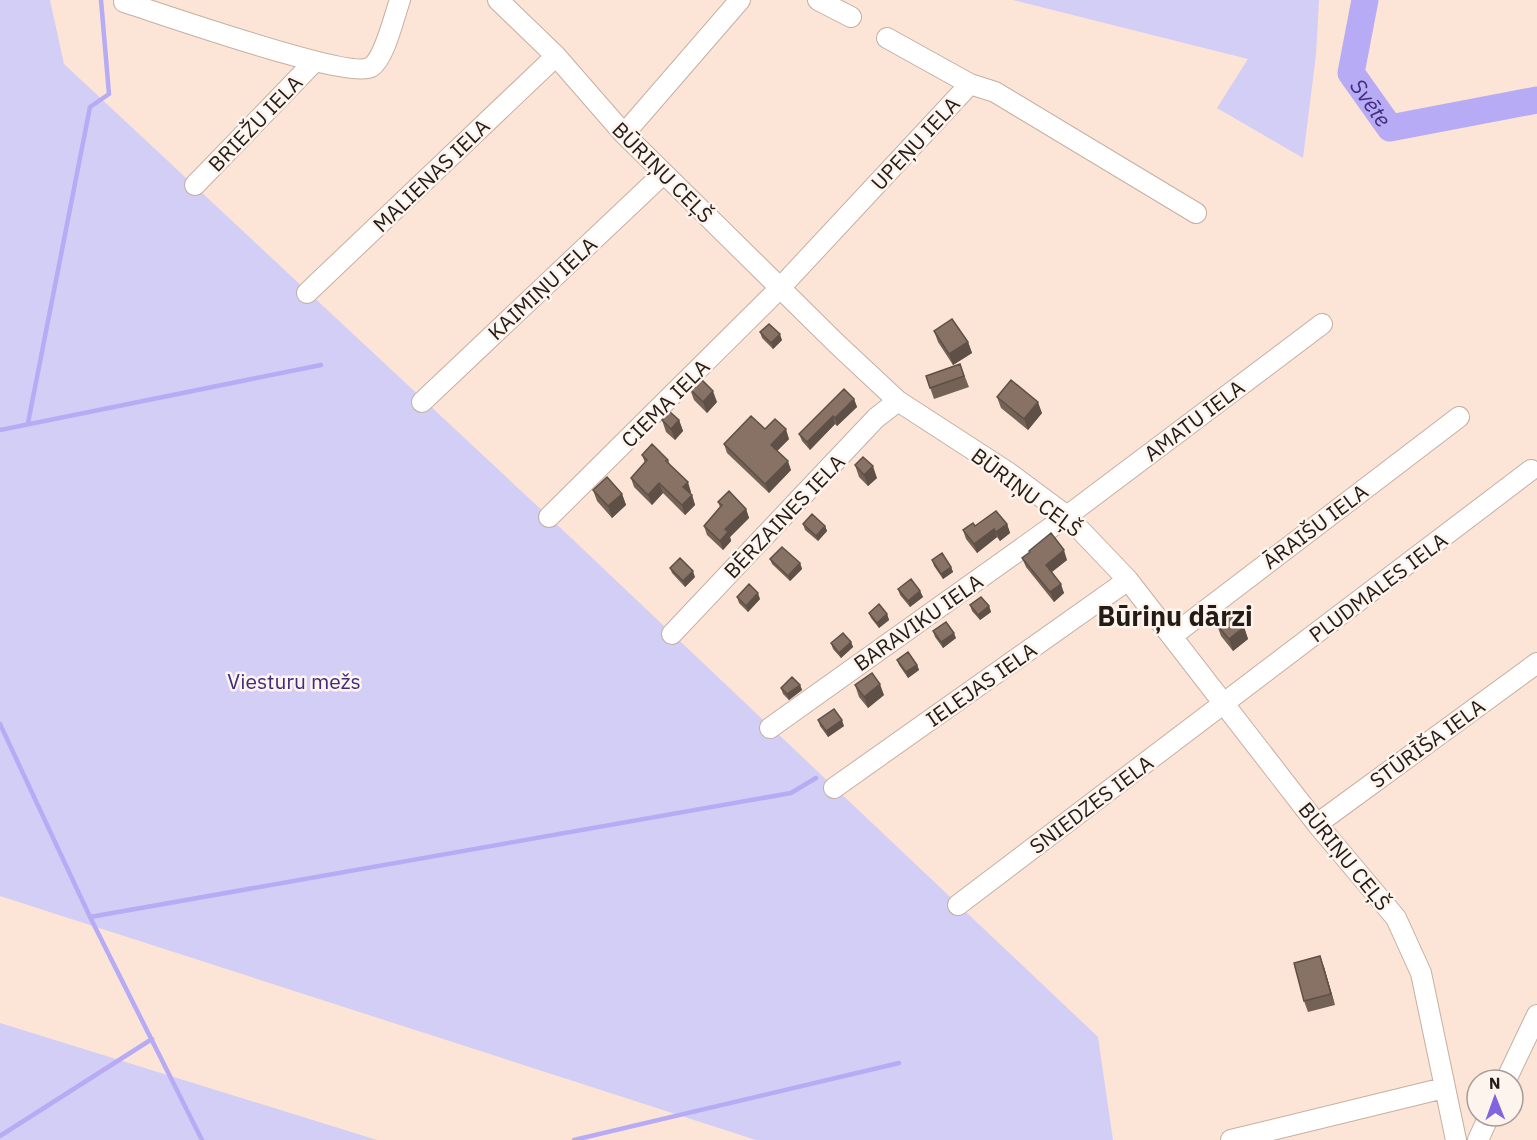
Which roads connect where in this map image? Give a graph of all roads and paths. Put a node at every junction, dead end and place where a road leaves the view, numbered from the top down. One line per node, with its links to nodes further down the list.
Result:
1 (400, 0): 9 (street, BRIEŽU IELA)
2 (498, 0): 8 (street, BŪRIŅU CEĻŠ)
3 (740, 0): 11 (street)
4 (818, 0): 6 (street)
5 (124, 2): 9 (street, BRIEŽU IELA)
6 (851, 17)
7 (887, 38): 10 (street)
8 (556, 56): 11 (street, BŪRIŅU CEĻŠ); 16 (street, MALIENAS IELA)
9 (314, 62): 13 (street, BRIEŽU IELA)
10 (970, 84): 14 (street, UPEŅU IELA); 15 (street, UPEŅU IELA)
11 (624, 134): 12 (street, BŪRIŅU CEĻŠ)
12 (663, 174): 15 (street, BŪRIŅU CEĻŠ); 19 (street, KAIMIŅU IELA)
13 (195, 185)
14 (1196, 213)
15 (780, 288): 18 (street, BŪRIŅU CEĻŠ); 23 (street, CIEMA IELA)
16 (307, 294)
17 (1322, 324): 22 (street, AMATU IELA)
18 (898, 401): 22 (street, BŪRIŅU CEĻŠ); 25 (street, BĒRZAINES IELA)
19 (422, 402)
20 (1459, 417): 26 (street, ĀRAIŠU IELA)
21 (1531, 470): 28 (street, PLUDMALES IELA)
22 (1067, 516): 24 (street, BŪRIŅU CEĻŠ); 29 (street, BARAVIKU IELA)
23 (549, 517)
24 (1128, 580): 26 (street, BŪRIŅU CEĻŠ); 30 (street, IELEJAS IELA)
25 (672, 634)
26 (1172, 636): 28 (street, BŪRIŅU CEĻŠ)
27 (1537, 663): 31 (street, STŪRĪŠA IELA)
28 (1224, 704): 31 (street, BŪRIŅU CEĻŠ); 32 (street, SNIEDZES IELA)
29 (770, 728)
30 (834, 788)
31 (1317, 824): 35 (street, BŪRIŅU CEĻŠ)
32 (958, 905)
33 (1537, 1015): 34 (street)
34 (1512, 1068)
35 (1444, 1088): 36 (street); 37 (street, BŪRIŅU CEĻŠ)
36 (1231, 1140)
37 (1456, 1140)

